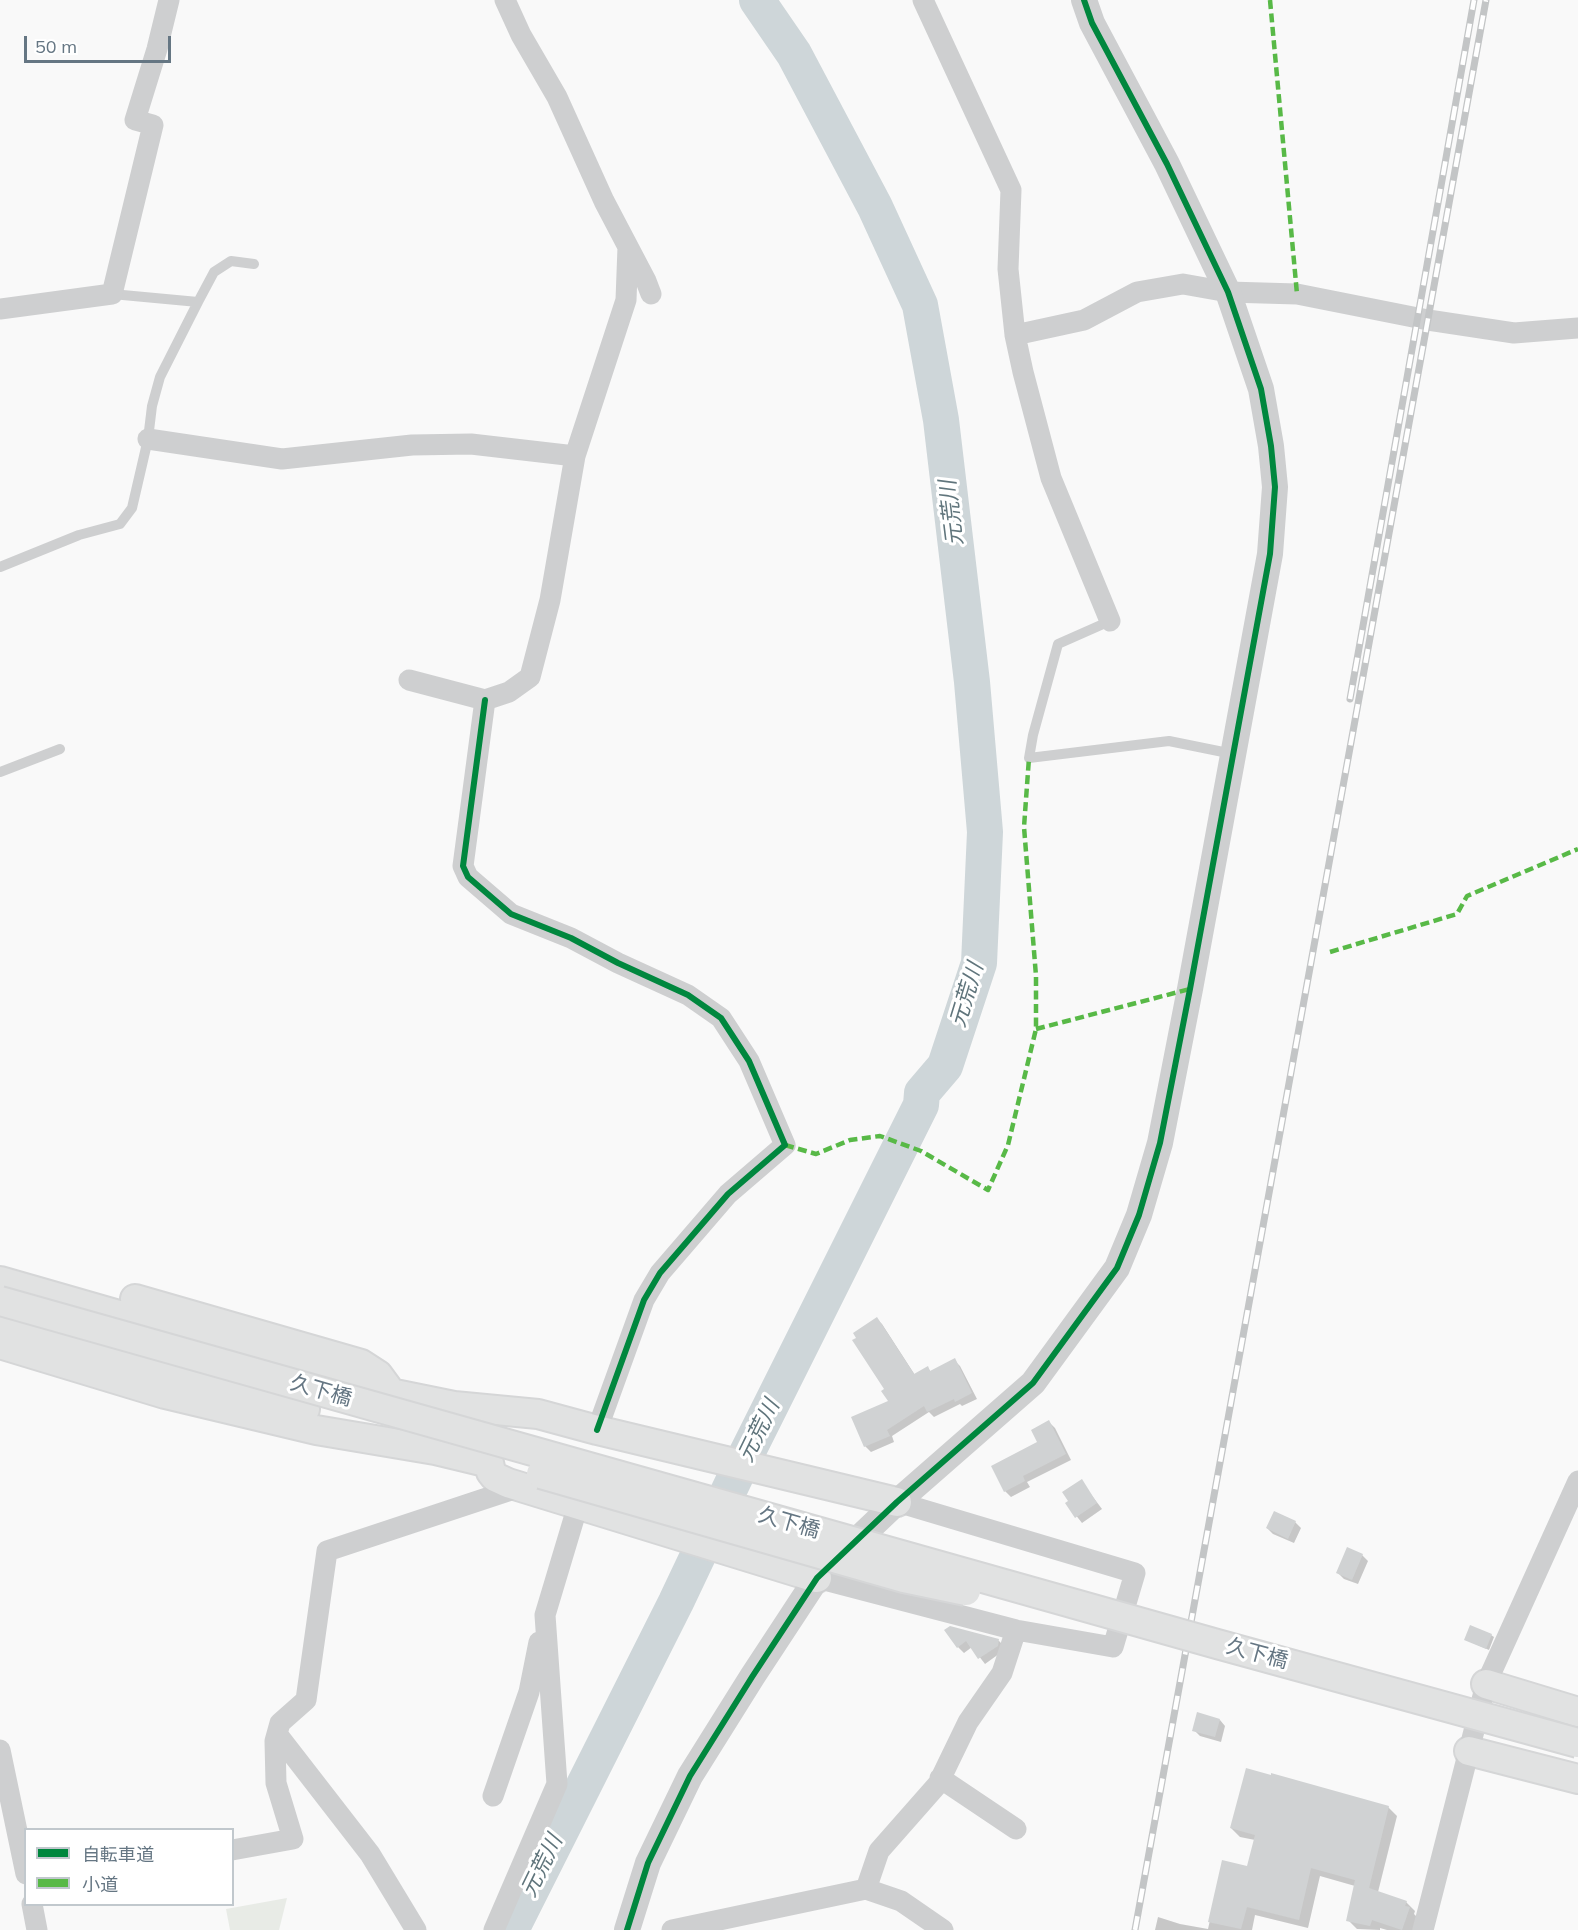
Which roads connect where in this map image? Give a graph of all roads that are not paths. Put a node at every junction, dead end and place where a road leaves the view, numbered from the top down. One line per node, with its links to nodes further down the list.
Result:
1 (169, 0): 8 (street)
2 (505, 0): 5 (street)
3 (923, 0): 13 (street)
4 (1084, 0): 7 (street)
5 (628, 247): 9 (street); 15 (street)
6 (254, 264): 10 (lane)
7 (1228, 292): 12 (street); 13 (street); 21 (street)
8 (112, 294): 10 (lane); 11 (street)
9 (651, 294)
10 (198, 302): 14 (lane)
11 (0, 309)
12 (1578, 328)
13 (1014, 335): 17 (street)
14 (148, 439): 15 (street); 16 (lane)
15 (575, 456): 19 (street)
16 (0, 567)
17 (1110, 621): 21 (lane)
18 (408, 680): 19 (street)
19 (485, 700): 30 (street)
20 (60, 749): 22 (lane)
21 (1233, 754): 34 (street)
22 (0, 772)
23 (0, 1260): 28 (main road)
24 (0, 1281): 28 (main road)
25 (0, 1300): 39 (main road, 久下橋, bridge)
26 (0, 1320): 31 (main road)
27 (0, 1344): 31 (main road)
28 (390, 1393): 29 (main road)
29 (480, 1409): 30 (main road); 39 (main road, bridge)
30 (597, 1430): 34 (main road)
31 (400, 1444): 32 (main road)
32 (530, 1481): 35 (main road); 39 (main road, bridge); 42 (street)
33 (1578, 1481): 40 (street)
34 (897, 1502): 36 (street); 38 (street)
35 (578, 1505): 36 (main road); 37 (street)
36 (817, 1578): 38 (street); 57 (street)
37 (545, 1615): 48 (street); 56 (street)
38 (1016, 1630): 46 (street)
39 (1217, 1644): 43 (main road, 久下橋, bridge)
40 (1486, 1684): 41 (main road); 45 (street)
41 (1578, 1713)
42 (277, 1734): 50 (street); 55 (street)
43 (1578, 1743)
44 (0, 1750): 51 (street)
45 (1469, 1751): 47 (main road); 60 (street)
46 (940, 1778): 49 (street); 52 (street)
47 (1578, 1779)
48 (494, 1796)
49 (1016, 1829)
50 (234, 1850)
51 (24, 1864)
52 (866, 1889): 58 (street); 59 (street)
53 (32, 1906): 54 (street)
54 (37, 1930)
55 (416, 1930)
56 (494, 1930)
57 (627, 1930)
58 (672, 1930)
59 (943, 1930)
60 (1423, 1930)

